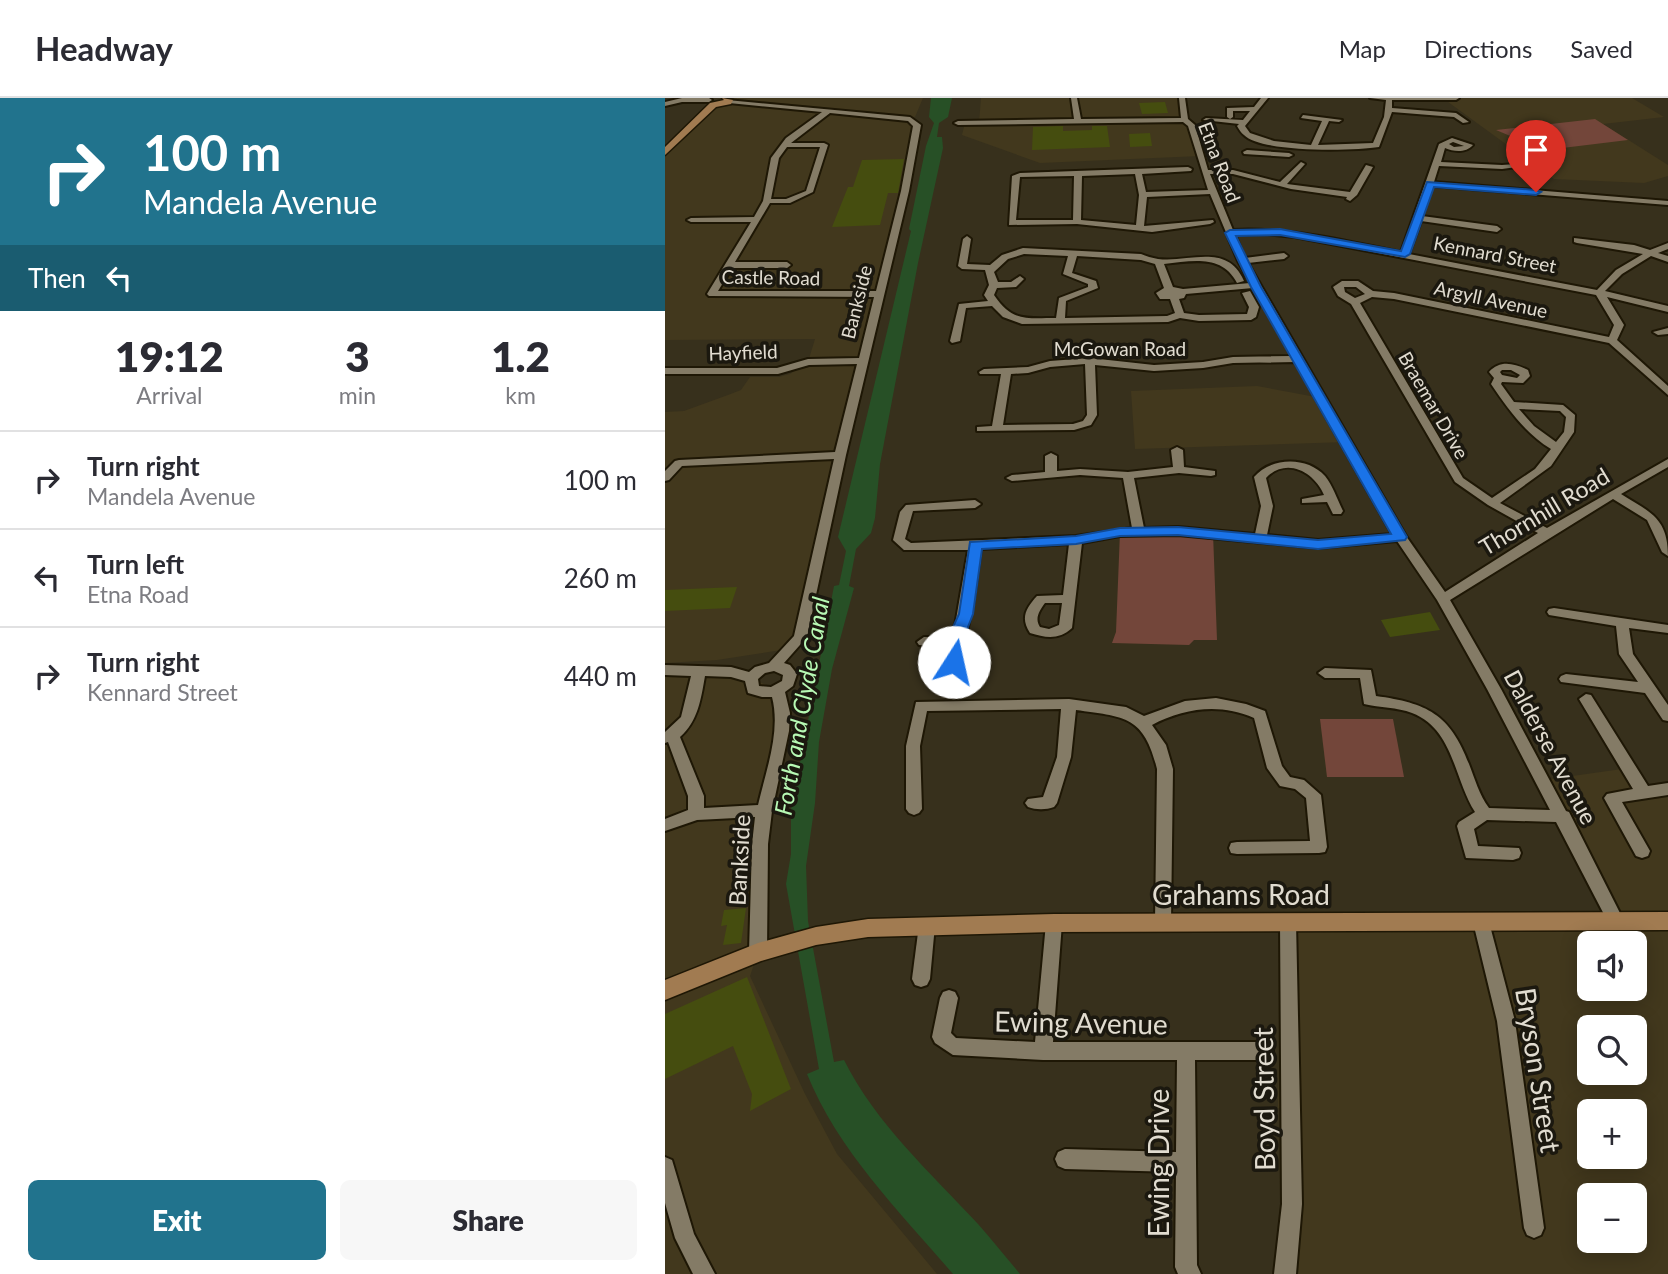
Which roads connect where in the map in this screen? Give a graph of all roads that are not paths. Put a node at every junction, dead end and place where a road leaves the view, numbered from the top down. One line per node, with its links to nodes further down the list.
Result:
1 (1074, 98): 20 (street)
2 (1182, 98): 17 (street, Etna Road)
3 (1265, 98): 12 (street)
4 (1373, 98): 8 (street)
5 (1457, 98): 8 (street)
6 (681, 99): 9 (street); 10 (street)
7 (727, 99): 9 (main road); 14 (street, Bankside)
8 (1388, 99): 13 (street)
9 (712, 101): 28 (main road)
10 (665, 104)
11 (1216, 109): 12 (street)
12 (1257, 109): 21 (street)
13 (1388, 110): 22 (street); 27 (street)
14 (828, 111): 26 (street, Castle Road); 72 (street, Bankside)
15 (1303, 117): 16 (street)
16 (1325, 119): 19 (street); 27 (street)
17 (1185, 120): 20 (street); 38 (street, Etna Road)
18 (1206, 120): 21 (street)
19 (1339, 120)
20 (1078, 121): 23 (street)
21 (1244, 121): 24 (street)
22 (1465, 122)
23 (958, 123)
24 (1280, 143): 27 (street); 30 (street)
25 (1443, 144): 33 (street)
26 (785, 145): 44 (street, Castle Road); 44 (street)
27 (1314, 146)
28 (665, 152)
29 (1247, 152): 30 (street)
30 (1274, 154): 31 (street)
31 (1289, 155)
32 (1301, 164): 41 (street)
33 (1437, 164): 34 (street); 40 (street)
34 (1528, 164)
35 (1369, 167): 41 (street)
36 (1188, 169): 37 (street)
37 (1138, 172): 39 (street); 43 (street)
38 (1205, 172): 41 (street); 42 (street, Etna Road)
39 (1078, 173): 49 (street); 49 (street)
40 (1431, 184): 45 (street); 46 (street)
41 (1281, 185)
42 (1213, 192): 43 (street); 53 (street, Etna Road)
43 (1143, 195): 51 (street)
44 (767, 201): 47 (street, Castle Road)
45 (1668, 203)
46 (1419, 218): 52 (street); 59 (street)
47 (756, 219): 48 (street); 64 (street, Castle Road)
48 (691, 220)
49 (1077, 222): 51 (street)
50 (1210, 222): 51 (street)
51 (1138, 228)
52 (1497, 229)
53 (1230, 233): 59 (street, Kennard Street); 62 (street, Etna Road)
54 (967, 239): 66 (street)
55 (1577, 240): 57 (street)
56 (1668, 246): 57 (street)
57 (1652, 252): 61 (street); 73 (street)
58 (1073, 254): 63 (street); 66 (street); 79 (street)
59 (1405, 254): 73 (street, Kennard Street)
60 (1284, 256): 62 (street)
61 (1668, 259)
62 (1242, 261): 70 (street, Etna Road)
63 (1159, 262): 67 (street); 74 (street)
64 (730, 265): 65 (street); 72 (street, Castle Road)
65 (787, 265)
66 (992, 268): 69 (street)
67 (1240, 281)
68 (1017, 284): 69 (street)
69 (994, 285): 76 (street)
70 (1256, 285): 74 (street); 82 (street, Etna Road)
71 (1247, 293): 78 (street)
72 (880, 294): 83 (street, Bankside)
73 (1600, 294): 77 (street, Kennard Street); 81 (street)
74 (1178, 295): 78 (street)
75 (1363, 298): 81 (street, Argyll Avenue); 109 (street, Braemar Drive)
76 (994, 303): 79 (street); 80 (street)
77 (1668, 309)
78 (1179, 315): 79 (street)
79 (1060, 321)
80 (954, 341)
81 (1612, 341): 89 (street)
82 (1299, 359): 84 (street, McGowan Road); 114 (street, Etna Road)
83 (864, 360): 85 (street, Hayfield); 97 (street, Bankside)
84 (1090, 361): 87 (street, McGowan Road); 94 (street)
85 (665, 371)
86 (984, 372): 87 (street, McGowan Road)
87 (1006, 372): 94 (street)
88 (1499, 378): 91 (street)
89 (1668, 392)
90 (1578, 403): 92 (street)
91 (1511, 405): 92 (street); 95 (street)
92 (1563, 408): 95 (street)
93 (981, 429): 94 (street)
94 (997, 429)
95 (1557, 449): 109 (street)
96 (1177, 450): 100 (street)
97 (840, 455): 104 (street); 127 (street, Bankside)
98 (1052, 456): 102 (street)
99 (1668, 462): 106 (street, Thornhill Road)
100 (1179, 470): 101 (street); 103 (street)
101 (1211, 472)
102 (1051, 475): 103 (street); 105 (street)
103 (1128, 475): 112 (street)
104 (665, 478)
105 (1012, 478)
106 (1612, 494): 113 (street, Thornhill Road); 118 (street)
107 (1331, 498): 108 (street); 111 (street); 115 (street)
108 (1307, 501)
109 (1492, 503): 113 (street, Braemar Drive)
110 (975, 505): 117 (street)
111 (1337, 511)
112 (1139, 532): 115 (street); 116 (street)
113 (1547, 533): 120 (street, Thornhill Road)
114 (1400, 537): 115 (street); 120 (street, Etna Road)
115 (1260, 539)
116 (1076, 540): 117 (street); 119 (street)
117 (975, 545): 125 (street)
118 (1668, 552)
119 (1068, 599)
120 (1443, 599): 147 (street, Dalderse Avenue)
121 (1554, 612): 122 (street)
122 (1622, 622): 123 (street); 133 (street)
123 (1668, 629)
124 (925, 642): 125 (street)
125 (958, 642): 126 (street)
126 (954, 663)
127 (773, 666): 131 (street); 134 (street)
128 (665, 670): 129 (street)
129 (699, 670): 131 (street); 139 (street)
130 (1325, 673): 146 (street)
131 (751, 678): 134 (street)
132 (1566, 679): 133 (street)
133 (1649, 688): 137 (street)
134 (777, 691): 144 (street, Bankside)
135 (1586, 699): 141 (street)
136 (1069, 704): 138 (street); 142 (street); 143 (street)
137 (1668, 716)
138 (1143, 723): 149 (street); 155 (street)
139 (670, 740): 145 (street)
140 (1668, 789): 141 (street)
141 (1644, 793): 150 (street)
142 (1033, 803)
143 (914, 809)
144 (764, 811): 145 (street); 159 (street, Bankside)
145 (696, 814): 148 (street)
146 (1485, 814): 147 (street); 151 (street)
147 (1563, 816): 152 (street, Dalderse Avenue)
148 (665, 825)
149 (1237, 848)
150 (1642, 851)
151 (1513, 853)
152 (1615, 919): 153 (main road, Grahams Road); 157 (main road, Grahams Road)
153 (1668, 921)
154 (1054, 922): 155 (main road, Grahams Road); 158 (main road, Grahams Road); 163 (street)
155 (1163, 922): 156 (main road, Grahams Road)
156 (1289, 922): 157 (main road, Grahams Road); 172 (street, Boyd Street)
157 (1481, 922): 169 (street, Bryson Street)
158 (927, 925): 159 (main road, Grahams Road); 160 (street)
159 (758, 952): 161 (main road, Grahams Road)
160 (922, 979)
161 (665, 990)
162 (949, 998): 163 (street, Ewing Avenue)
163 (1043, 1051): 164 (street, Ewing Avenue)
164 (1187, 1051): 165 (street, Ewing Avenue); 167 (street, Ewing Drive)
165 (1264, 1051)
166 (1065, 1160): 167 (street)
167 (1186, 1162): 171 (street, Ewing Drive)
168 (665, 1167): 170 (street)
169 (1534, 1228)
170 (704, 1274)
171 (1190, 1274)
172 (1285, 1274)

